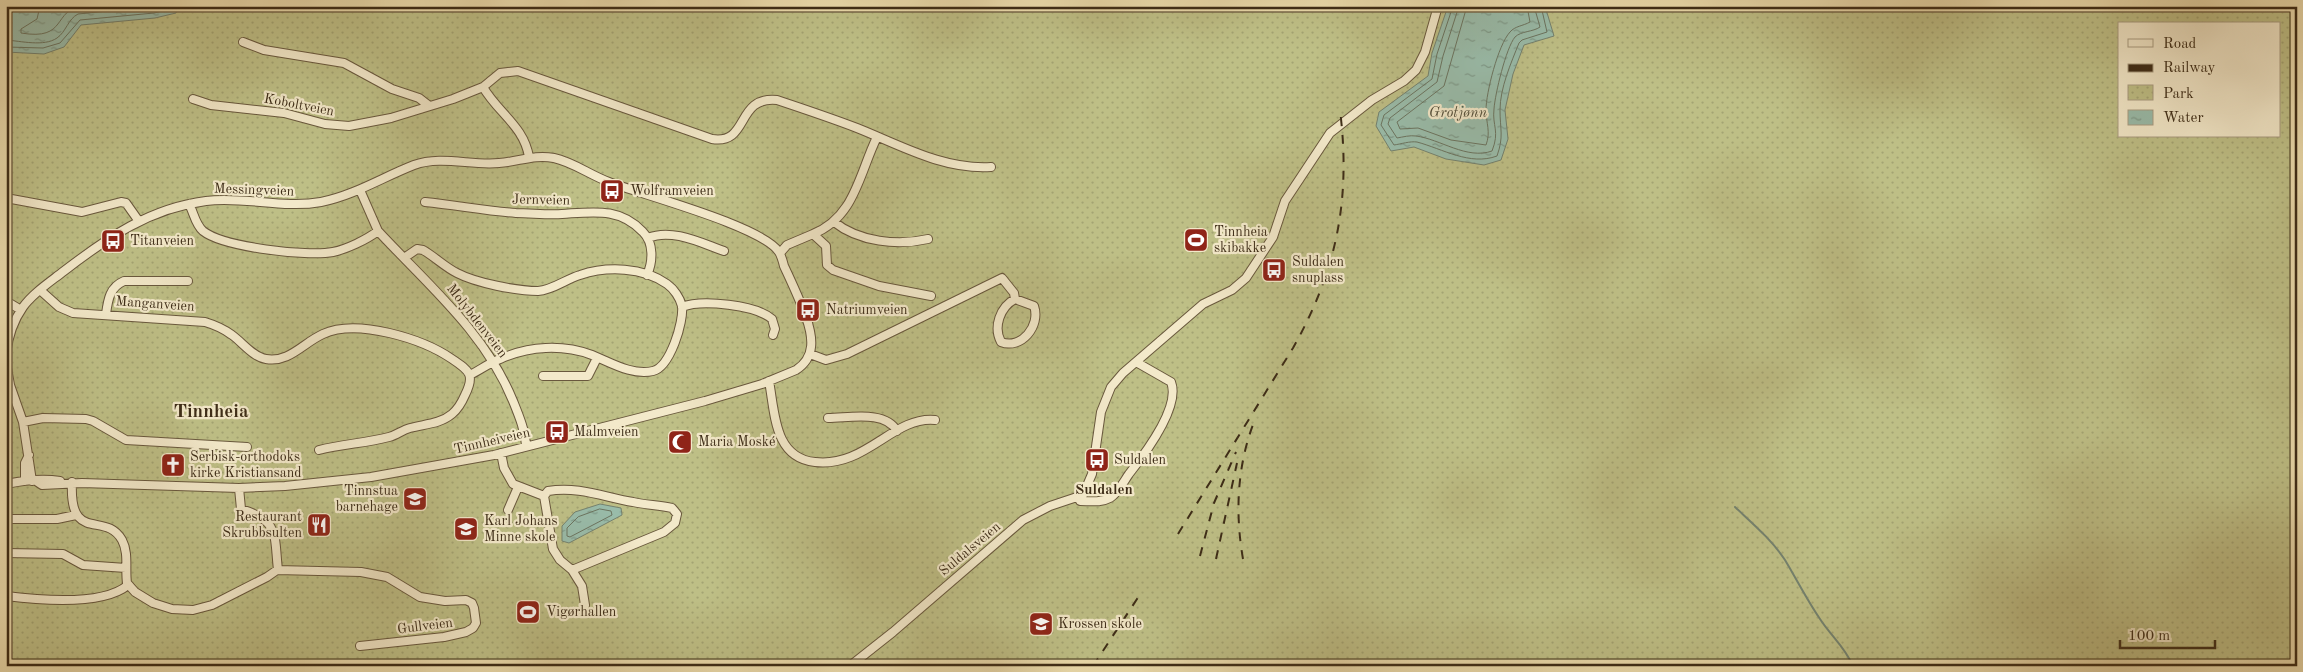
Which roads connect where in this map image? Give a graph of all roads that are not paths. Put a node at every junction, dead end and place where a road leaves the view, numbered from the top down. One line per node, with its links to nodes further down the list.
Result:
1 (1438, 6): 37 (street)
2 (243, 42): 5 (street)
3 (483, 87): 5 (street, Koboltveien); 6 (street); 7 (street)
4 (193, 99): 5 (street, Koboltveien)
5 (428, 105)
6 (877, 137): 8 (street); 14 (street)
7 (529, 157): 9 (street, Messingveien); 20 (street, Messingveien)
8 (991, 167)
9 (360, 190): 12 (street, Messingveien); 15 (street, Molybdenveien)
10 (6, 198): 13 (street)
11 (425, 202): 17 (street, Jernveien)
12 (189, 204): 13 (street, Messingveien); 15 (street)
13 (138, 220): 24 (street, Messingveien)
14 (834, 222): 16 (street); 18 (street)
15 (378, 231): 21 (street, Molybdenveien)
16 (813, 234): 20 (street); 25 (street)
17 (648, 238): 19 (street); 22 (street)
18 (928, 239)
19 (724, 251)
20 (780, 252): 33 (street)
21 (404, 258): 22 (street); 36 (street, Molybdenveien)
22 (648, 275): 28 (street)
23 (188, 281): 30 (street, Manganveien)
24 (40, 290): 29 (street, Messingveien); 30 (street, Manganveien)
25 (931, 296)
26 (1015, 299): 26 (street); 33 (street)
27 (6, 301): 29 (street)
28 (682, 307): 31 (street); 34 (street)
29 (21, 310): 32 (street, Messingveien)
30 (106, 314): 38 (street, Manganveien)
31 (773, 335)
32 (6, 354)
33 (810, 354): 40 (street, Tinnheiveien)
34 (597, 358): 36 (street); 39 (street)
35 (6, 362): 41 (street)
36 (494, 362): 38 (street); 46 (street, Molybdenveien)
37 (1136, 362): 56 (street); 56 (street)
38 (470, 375): 48 (street)
39 (543, 376)
40 (769, 381): 45 (street); 46 (street, Tinnheiveien)
41 (8, 385): 44 (street)
42 (828, 418): 45 (street)
43 (935, 420): 45 (street)
44 (24, 422): 47 (street); 50 (street)
45 (897, 431)
46 (526, 445): 49 (street, Tinnheiveien)
47 (247, 447)
48 (319, 450)
49 (500, 453): 53 (street, Tinnheiveien); 54 (street)
50 (31, 481): 51 (street, Tinnheiveien); 52 (street, Tinnheiveien)
51 (72, 482): 53 (street, Tinnheiveien); 58 (street)
52 (6, 484)
53 (238, 488): 62 (street)
54 (518, 488): 55 (street); 57 (street)
55 (544, 496): 63 (street); 63 (street)
56 (1079, 498): 68 (street, Suldalsveien)
57 (508, 510)
58 (76, 515): 59 (street); 61 (street)
59 (6, 519)
60 (6, 553): 61 (street)
61 (126, 568): 64 (street)
62 (278, 570): 64 (street); 67 (street, Gullveien)
63 (572, 570): 66 (street)
64 (128, 585): 65 (street)
65 (6, 596)
66 (585, 606)
67 (360, 646)
68 (850, 666)

